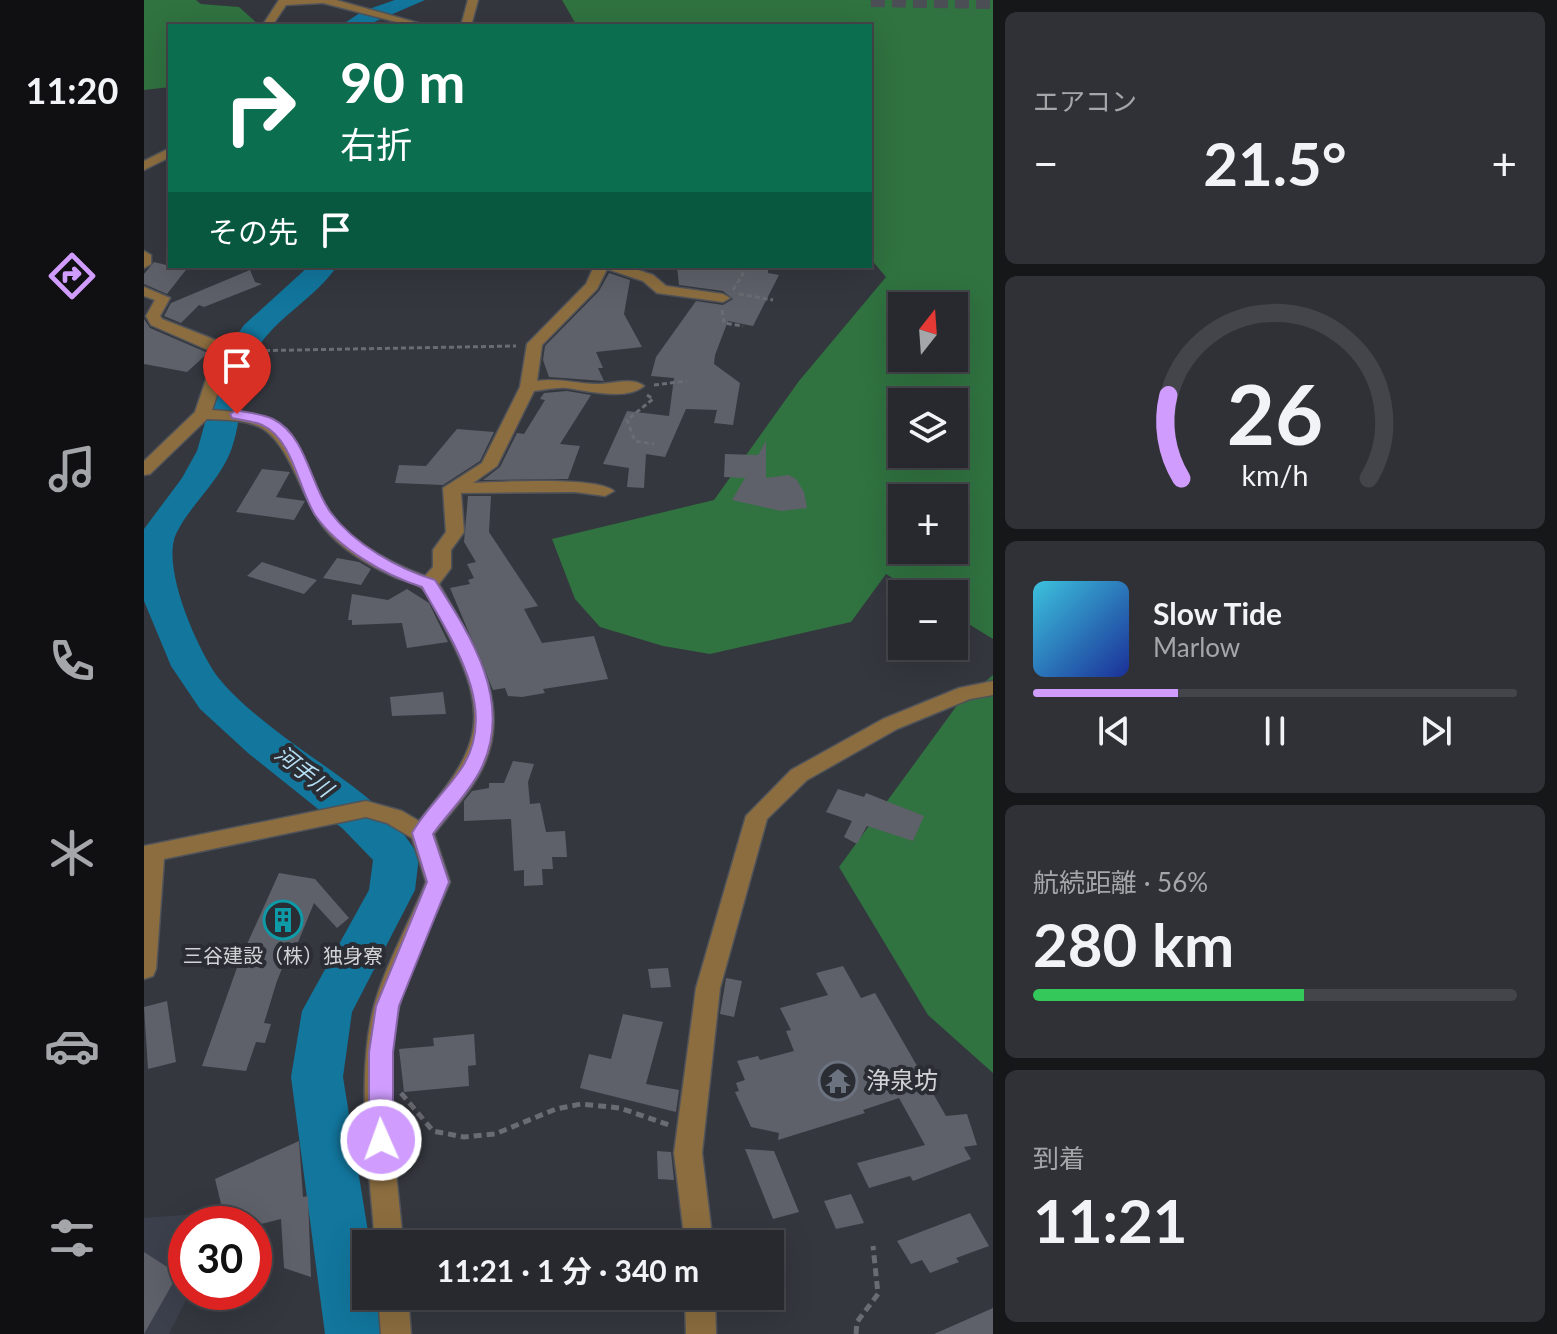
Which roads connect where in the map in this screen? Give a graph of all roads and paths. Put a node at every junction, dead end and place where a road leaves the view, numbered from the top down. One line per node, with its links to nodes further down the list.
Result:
1 (324, 0): 3 (street); 5 (street)
2 (473, 0): 6 (street)
3 (283, 1): 4 (street)
4 (268, 24)
5 (416, 24)
6 (467, 24)
7 (168, 153): 8 (street)
8 (144, 166)
9 (144, 255): 10 (street)
10 (144, 264)
11 (600, 268): 18 (street)
12 (618, 268): 15 (street)
13 (738, 268): 16 (path)
14 (144, 291): 23 (street)
15 (723, 298): 17 (path)
16 (773, 300)
17 (743, 326)
18 (534, 348): 19 (path); 22 (street)
19 (247, 351)
20 (687, 381): 21 (path)
21 (636, 386): 22 (street); 24 (path)
22 (528, 387): 26 (street)
23 (209, 414): 25 (street); 28 (street)
24 (654, 444)
25 (144, 470)
26 (452, 488): 27 (street); 28 (street)
27 (605, 491)
28 (429, 584): 30 (street)
29 (993, 688): 34 (street)
30 (422, 833): 31 (street); 33 (street)
31 (148, 854): 32 (street)
32 (144, 969)
33 (380, 1070): 34 (path); 35 (street)
34 (688, 1153): 36 (street)
35 (388, 1230)
36 (697, 1230)
37 (873, 1246): 42 (path)
38 (394, 1310): 40 (street)
39 (700, 1310): 41 (street)
40 (396, 1334)
41 (701, 1334)
42 (856, 1334)

